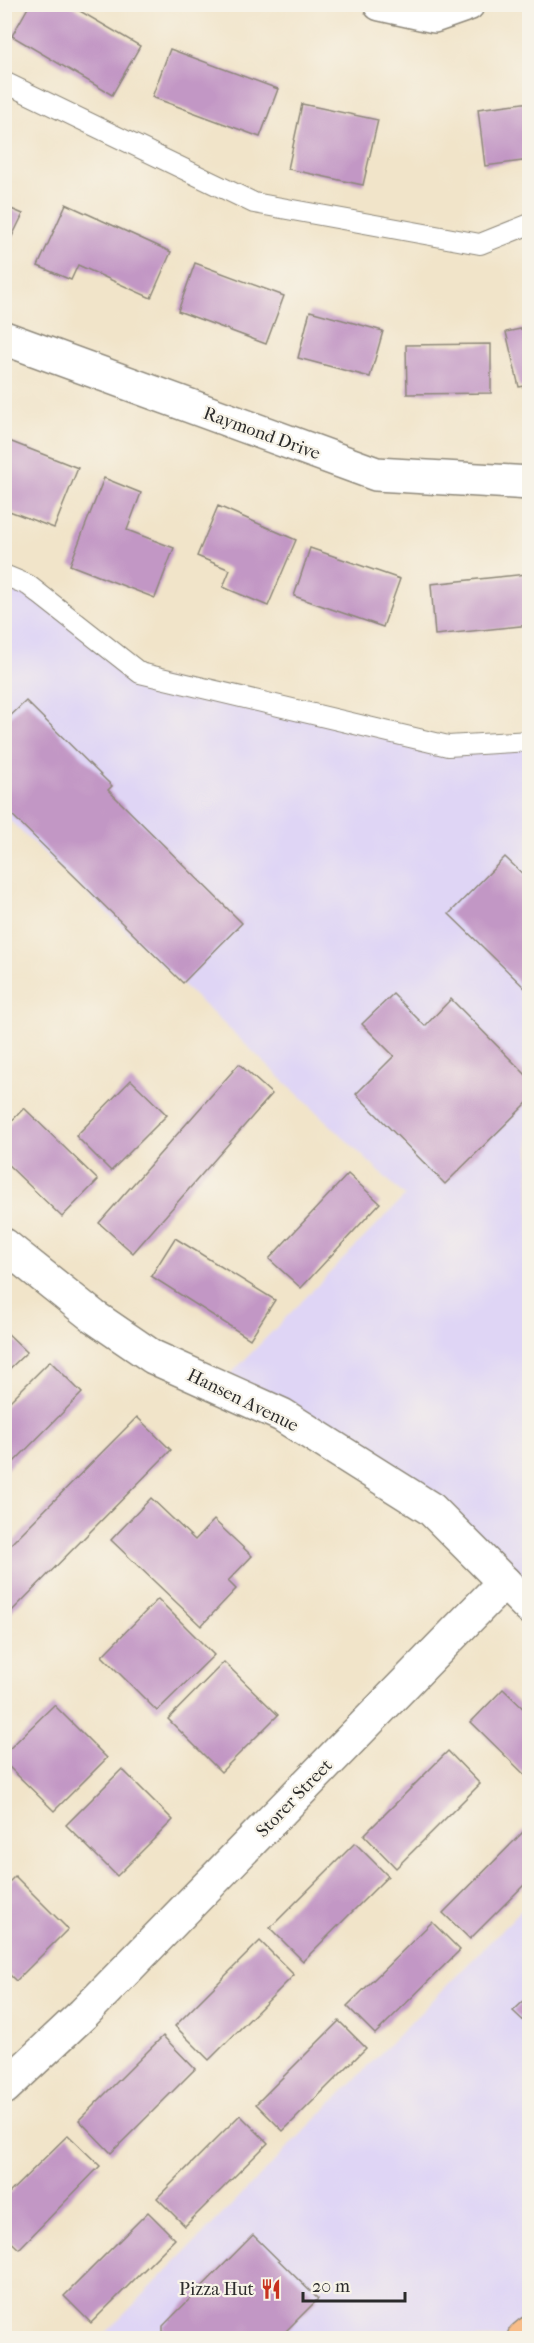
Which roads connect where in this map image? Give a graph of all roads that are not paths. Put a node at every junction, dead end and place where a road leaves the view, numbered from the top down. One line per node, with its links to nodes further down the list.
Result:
1 (380, 4): 2 (street)
2 (468, 4)
3 (4, 82): 4 (lane)
4 (530, 225)
5 (4, 339): 6 (street, Raymond Drive)
6 (530, 483)
7 (4, 575): 8 (lane)
8 (530, 741)
9 (4, 1245): 10 (street, Hansen Avenue)
10 (504, 1582): 11 (street, Hansen Avenue); 12 (street, Storer Street)
11 (530, 1608)
12 (4, 2088)
13 (530, 2333): 14 (main road)
14 (524, 2338)

